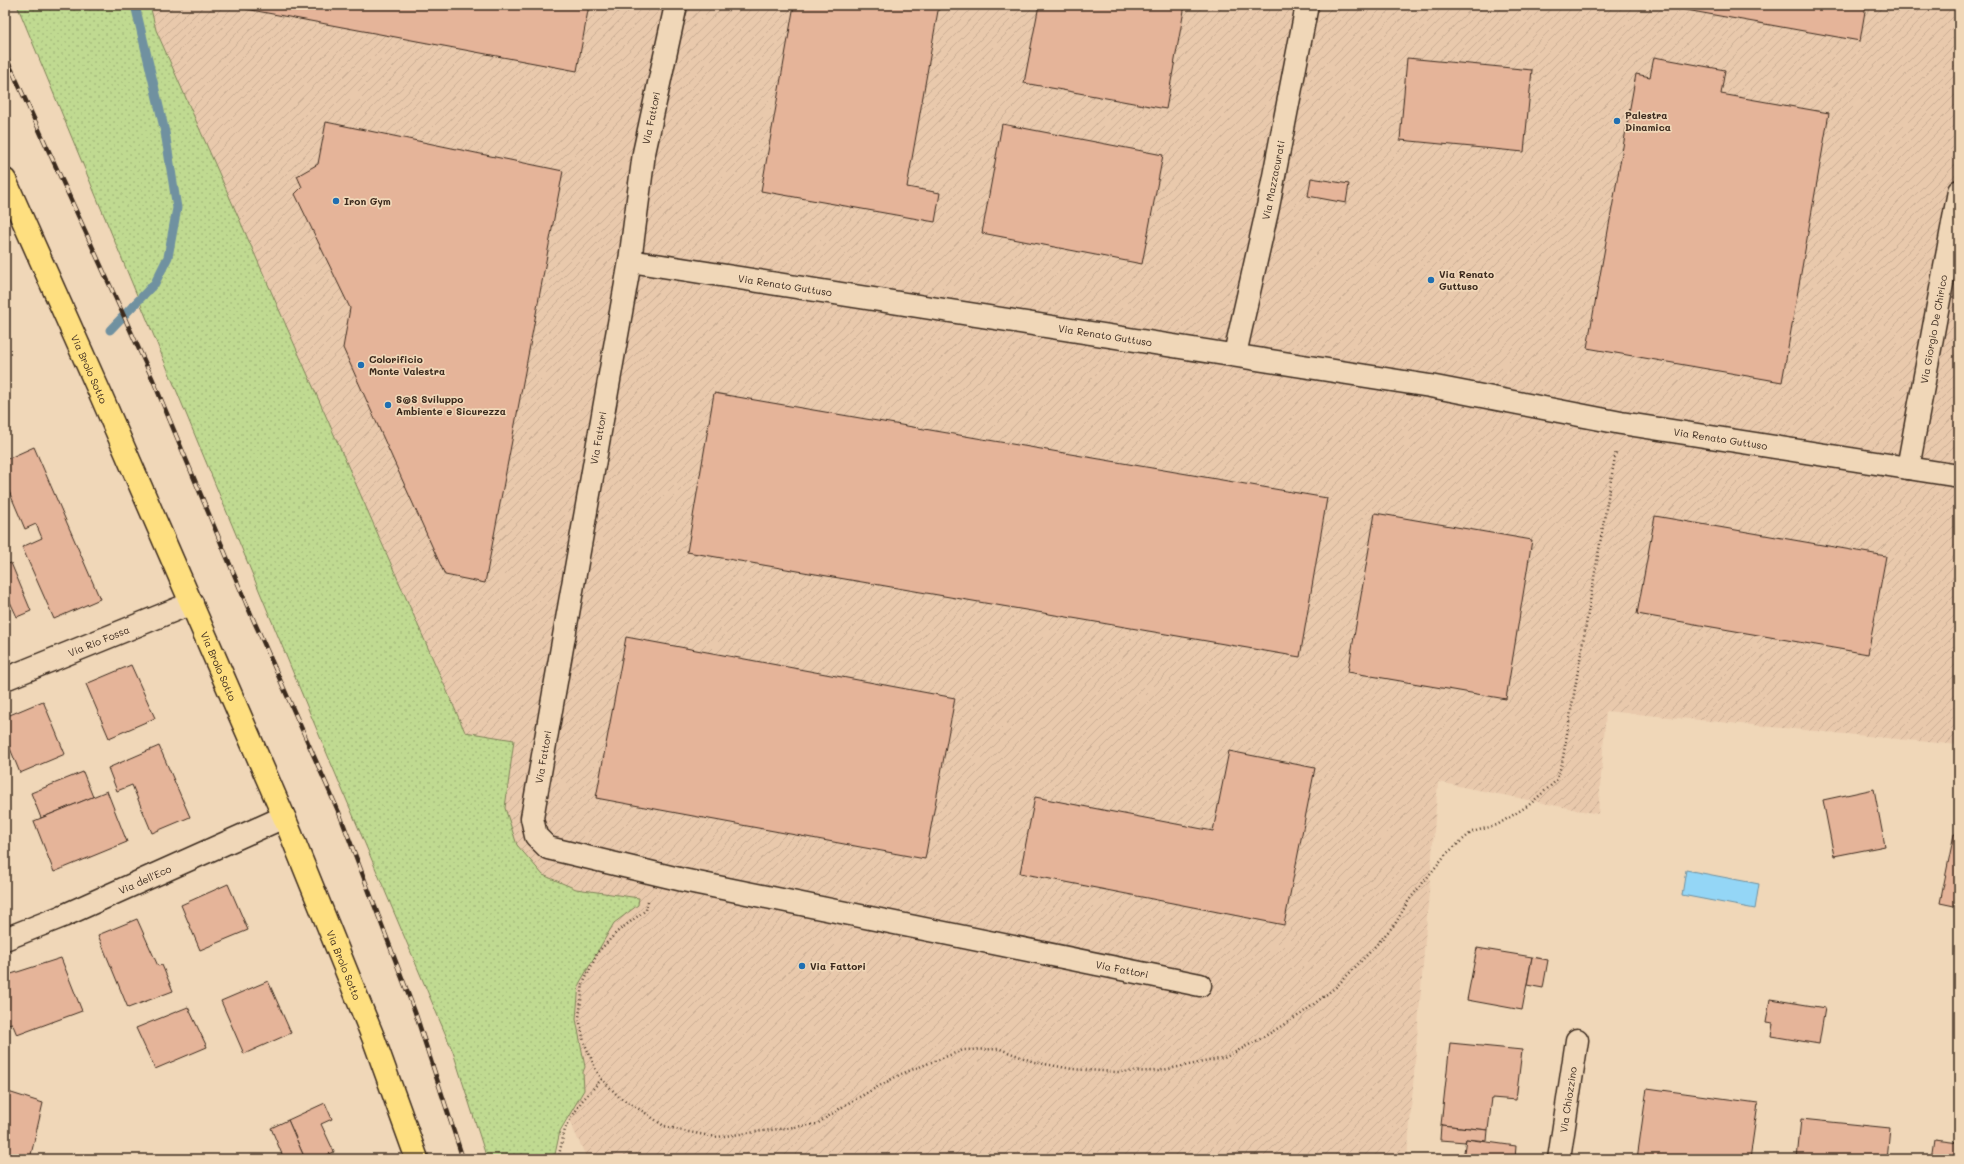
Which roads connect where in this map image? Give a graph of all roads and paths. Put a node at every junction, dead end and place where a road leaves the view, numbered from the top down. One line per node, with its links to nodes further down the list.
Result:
1 (676, 5): 5 (street, Via Fattori)
2 (1307, 5): 6 (street, Via Mazzacurati)
3 (5, 180): 10 (main road, Via Brolo Sotto)
4 (1959, 191): 8 (street, Via Giorgio De Chirico)
5 (630, 260): 6 (street, Via Renato Guttuso); 13 (street, Via Fattori)
6 (1235, 354): 8 (street, Via Renato Guttuso)
7 (1616, 450): 17 (path)
8 (1908, 468): 9 (street, Via Renato Guttuso)
9 (1959, 476)
10 (192, 603): 11 (street, Via Rio Fossa); 12 (main road, Via Brolo Sotto)
11 (5, 679)
12 (284, 817): 14 (street, Via dell'Eco); 18 (main road, Via Brolo Sotto)
13 (655, 873): 15 (street, Via Fattori); 17 (path)
14 (5, 939)
15 (1200, 985)
16 (1577, 1040): 20 (street, Via Chiozzino)
17 (602, 1079): 19 (path)
18 (417, 1159)
19 (558, 1159)
20 (1559, 1159)

